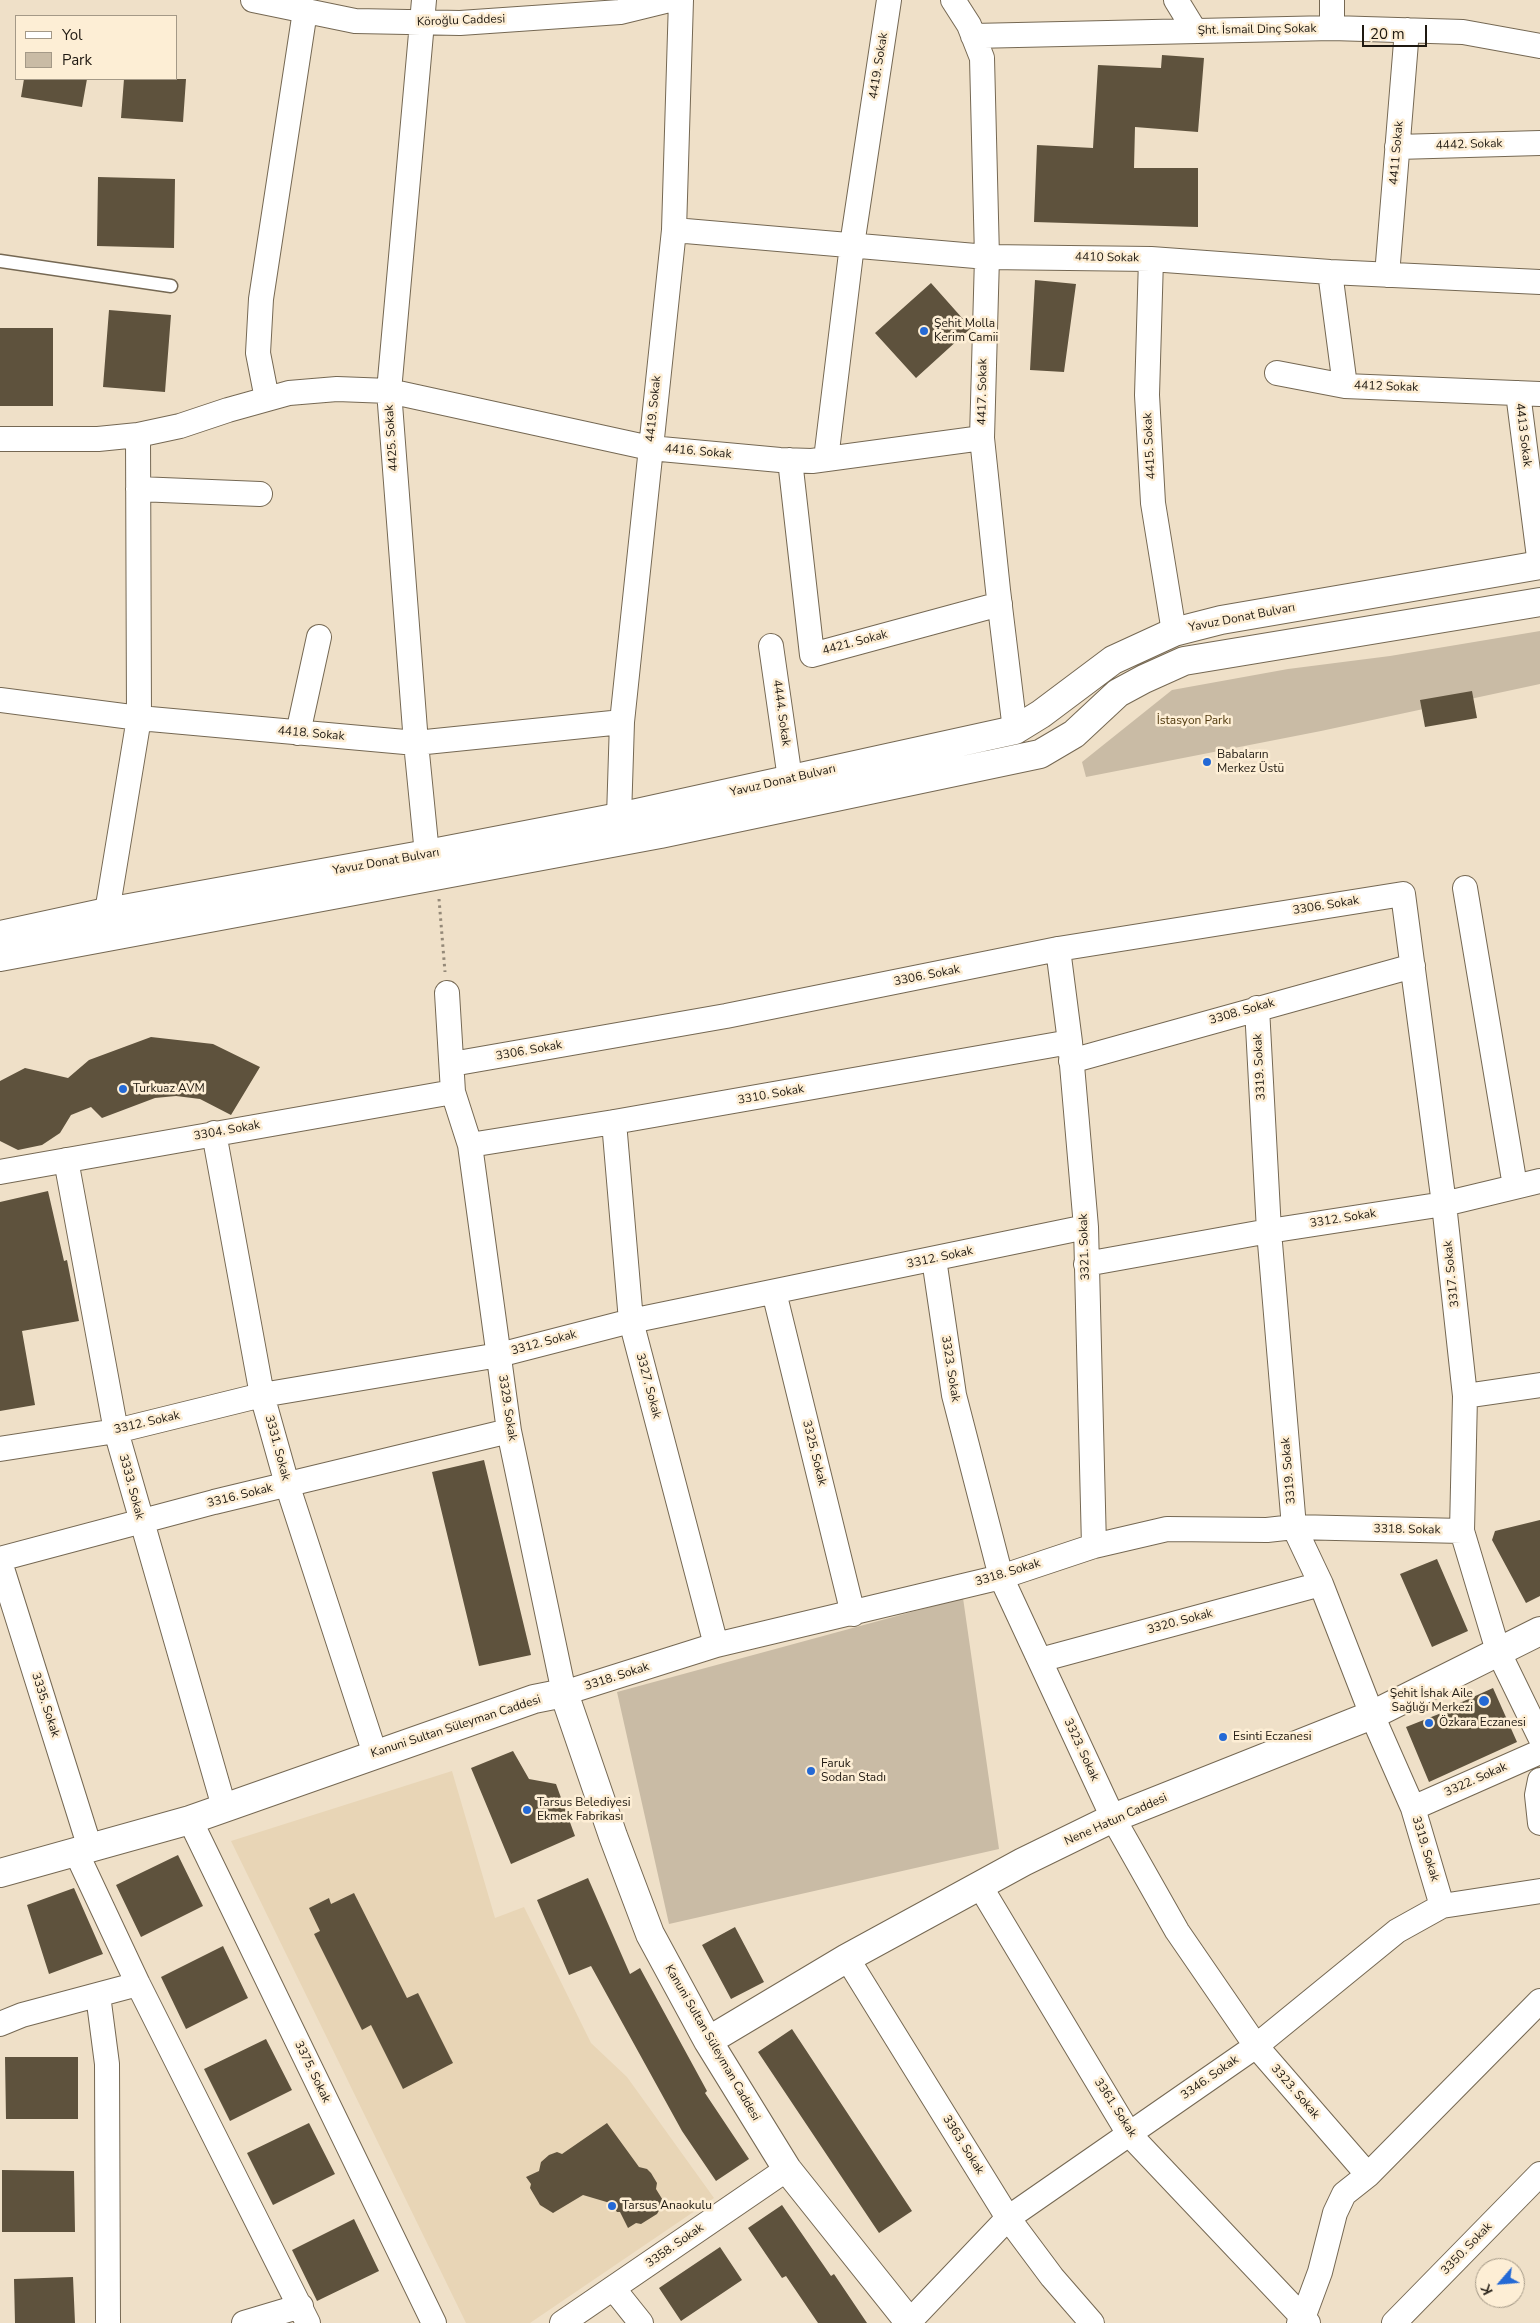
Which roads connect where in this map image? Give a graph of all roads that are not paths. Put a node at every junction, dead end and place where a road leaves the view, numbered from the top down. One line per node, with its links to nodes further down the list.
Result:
1 (253, 0): 9 (street, Köroğlu Caddesi)
2 (669, 0): 10 (street, Köroğlu Caddesi)
3 (681, 0): 18 (street, 4419. Sokak)
4 (903, 0): 8 (street)
5 (1176, 0): 13 (street)
6 (1332, 0): 11 (street)
7 (951, 3): 14 (street, 4417. Sokak)
8 (888, 8): 19 (street, 4419. Sokak)
9 (305, 11): 10 (street, Köroğlu Caddesi); 31 (street)
10 (423, 11): 29 (street, 4425. Sokak)
11 (1332, 28): 12 (street, Şht. İsmail Dinç Sokak); 13 (street, Şht. İsmail Dinç Sokak)
12 (1407, 30): 15 (street, Şht. İsmail Dinç Sokak); 17 (street, 4411 Sokak)
13 (1195, 31): 14 (street, Şht. İsmail Dinç Sokak)
14 (974, 36): 20 (street, 4417. Sokak)
15 (1540, 46)
16 (1540, 142): 17 (street, 4442. Sokak)
17 (1398, 147): 24 (street, 4411 Sokak)
18 (674, 230): 19 (street, 4410 Sokak); 35 (street, 4419. Sokak)
19 (852, 245): 20 (street, 4410 Sokak); 36 (street, 4419. Sokak)
20 (987, 257): 21 (street, 4410 Sokak); 33 (street, 4417. Sokak)
21 (1152, 259): 23 (street, 4410 Sokak); 43 (street, 4415. Sokak)
22 (0, 261): 26 (lane)
23 (1330, 272): 24 (street, 4410 Sokak); 28 (street, 4412 Sokak)
24 (1387, 275): 25 (street, 4410 Sokak)
25 (1540, 282)
26 (171, 286)
27 (1277, 373): 28 (street)
28 (1346, 386): 30 (street, 4412 Sokak)
29 (388, 391): 31 (street, 4416. Sokak); 35 (street, 4416. Sokak); 51 (street, 4425. Sokak)
30 (1529, 394): 40 (street, 4413 Sokak)
31 (267, 398): 32 (street, 4416. Sokak)
32 (138, 435): 34 (street, 4416. Sokak); 38 (street)
33 (982, 438): 36 (street, 4416. Sokak); 42 (street, 4417. Sokak)
34 (0, 439)
35 (650, 448): 37 (street, 4416. Sokak); 48 (street, 4419. Sokak)
36 (826, 459): 37 (street, 4416. Sokak)
37 (790, 460): 42 (street, 4421. Sokak)
38 (138, 489): 39 (street); 47 (street)
39 (260, 494)
40 (1540, 565): 43 (street, Yavuz Donat Bulvarı)
41 (1540, 602): 60 (street, Yavuz Donat Bulvarı)
42 (1000, 604): 49 (street, 4417. Sokak)
43 (1174, 632): 49 (street, Yavuz Donat Bulvarı)
44 (319, 637): 50 (street)
45 (771, 646): 52 (street, 4444. Sokak)
46 (0, 700): 47 (street, 4418. Sokak)
47 (139, 718): 50 (street, 4418. Sokak); 57 (street)
48 (622, 722): 51 (street, 4418. Sokak); 53 (street, 4419. Sokak)
49 (1016, 730): 52 (street, Yavuz Donat Bulvarı)
50 (298, 733): 51 (street, 4418. Sokak)
51 (416, 744): 54 (street, 4425. Sokak)
52 (790, 779): 53 (street, Yavuz Donat Bulvarı)
53 (619, 817): 54 (street, Yavuz Donat Bulvarı)
54 (427, 854): 57 (street, Yavuz Donat Bulvarı)
55 (1465, 888): 73 (street)
56 (1403, 894): 59 (street, 3306. Sokak); 61 (street, 3317. Sokak)
57 (107, 912): 58 (street, Yavuz Donat Bulvarı)
58 (0, 935)
59 (1058, 950): 64 (street, 3321. Sokak); 65 (street, 3306. Sokak)
60 (0, 957)
61 (1413, 966): 63 (street, 3308. Sokak); 74 (street, 3317. Sokak)
62 (446, 986): 65 (street, 3329. Sokak)
63 (1257, 1008): 64 (street, 3308. Sokak); 76 (street, 3319. Sokak)
64 (1071, 1052): 67 (street, 3310. Sokak); 75 (street, 3321. Sokak)
65 (452, 1064): 66 (street, 3329. Sokak)
66 (453, 1092): 68 (street, 3304. Sokak); 69 (street, 3329. Sokak)
67 (614, 1122): 69 (street, 3310. Sokak); 80 (street, 3327. Sokak)
68 (214, 1133): 70 (street, 3304. Sokak); 83 (street, 3331. Sokak)
69 (470, 1145): 81 (street, 3329. Sokak)
70 (66, 1160): 71 (street, 3304. Sokak); 85 (street, 3333. Sokak)
71 (0, 1172)
72 (1540, 1181): 73 (street, 3312. Sokak)
73 (1515, 1186): 74 (street, 3312. Sokak)
74 (1444, 1204): 76 (street, 3312. Sokak); 84 (street, 3317. Sokak)
75 (1086, 1227): 77 (street, 3312. Sokak); 78 (street, 3321. Sokak)
76 (1269, 1231): 78 (street, 3312. Sokak); 90 (street, 3319. Sokak)
77 (934, 1259): 79 (street, 3312. Sokak); 94 (street, 3323. Sokak)
78 (1086, 1264): 92 (street, 3321. Sokak)
79 (774, 1292): 80 (street, 3312. Sokak); 96 (street, 3325. Sokak)
80 (631, 1320): 81 (street, 3312. Sokak); 98 (street, 3327. Sokak)
81 (499, 1355): 83 (street, 3312. Sokak); 86 (street, 3329. Sokak)
82 (1540, 1385): 84 (street)
83 (262, 1395): 85 (street, 3312. Sokak); 88 (street, 3331. Sokak)
84 (1465, 1396): 91 (street, 3317. Sokak)
85 (116, 1431): 87 (street, 3312. Sokak); 89 (street, 3333. Sokak)
86 (509, 1431): 88 (street, 3316. Sokak); 101 (street, 3329. Sokak)
87 (0, 1448)
88 (287, 1484): 89 (street, 3316. Sokak); 105 (street, 3331. Sokak)
89 (141, 1522): 93 (street, 3316. Sokak); 107 (street, 3333. Sokak)
90 (1294, 1527): 91 (street, 3318. Sokak); 92 (street, 3318. Sokak); 95 (street, 3319. Sokak)
91 (1462, 1531): 99 (street, 3317. Sokak)
92 (1094, 1546): 94 (street, 3318. Sokak)
93 (0, 1560): 112 (street, 3335. Sokak)
94 (1001, 1577): 96 (street, 3318. Sokak); 100 (street, 3323. Sokak)
95 (1321, 1584): 100 (street, 3320. Sokak); 102 (street, 3319. Sokak)
96 (853, 1614): 98 (street, 3318. Sokak)
97 (1540, 1631): 99 (street, Nene Hatun Caddesi)
98 (716, 1645): 101 (street, 3318. Sokak)
99 (1498, 1651): 102 (street, Nene Hatun Caddesi); 103 (street, 3317. Sokak)
100 (1040, 1660): 109 (street, 3323. Sokak)
101 (564, 1693): 105 (street, Kanuni Sultan Süleyman Caddesi); 122 (street, Kanuni Sultan Süleyman Caddesi)
102 (1372, 1715): 108 (street, 3319. Sokak); 109 (street, Nene Hatun Caddesi)
103 (1540, 1737)
104 (1540, 1752): 108 (street, 3322. Sokak)
105 (375, 1754): 107 (street, Kanuni Sultan Süleyman Caddesi)
106 (1540, 1780): 111 (street)
107 (224, 1808): 110 (street, Kanuni Sultan Süleyman Caddesi)
108 (1412, 1808): 116 (street, 3319. Sokak)
109 (1113, 1818): 114 (street, Nene Hatun Caddesi); 123 (street, 3323. Sokak)
110 (190, 1820): 112 (street, Kanuni Sultan Süleyman Caddesi); 135 (street, 3375. Sokak)
111 (1540, 1823)
112 (83, 1850): 113 (street, Kanuni Sultan Süleyman Caddesi); 118 (street, 3335. Sokak)
113 (0, 1873)
114 (980, 1886): 117 (street, Nene Hatun Caddesi); 124 (street, 3361. Sokak)
115 (1540, 1891): 116 (street, 3346. Sokak)
116 (1442, 1906): 123 (street, 3346. Sokak)
117 (848, 1958): 122 (street, Nene Hatun Caddesi); 128 (street, 3363. Sokak)
118 (138, 1984): 119 (street); 130 (street, 3335. Sokak)
119 (98, 1995): 121 (street); 133 (street)
120 (1540, 2001): 127 (street)
121 (0, 2024)
122 (708, 2041): 125 (street, Kanuni Sultan Süleyman Caddesi)
123 (1256, 2046): 124 (street, 3346. Sokak); 127 (street, 3323. Sokak)
124 (1129, 2134): 128 (street, 3346. Sokak); 131 (street, 3361. Sokak)
125 (787, 2169): 129 (street, 3358. Sokak); 132 (street, Kanuni Sultan Süleyman Caddesi)
126 (1540, 2174): 139 (street, 3350. Sokak)
127 (1368, 2175): 131 (street)
128 (1008, 2218): 132 (street, 3346. Sokak); 138 (street, 3363. Sokak)
129 (614, 2288): 136 (street, 3358. Sokak); 137 (street)
130 (305, 2315): 134 (street)
131 (1304, 2321)
132 (909, 2322)
133 (108, 2323)
134 (244, 2323)
135 (434, 2323)
136 (562, 2323)
137 (641, 2323)
138 (1092, 2323)
139 (1394, 2323)

